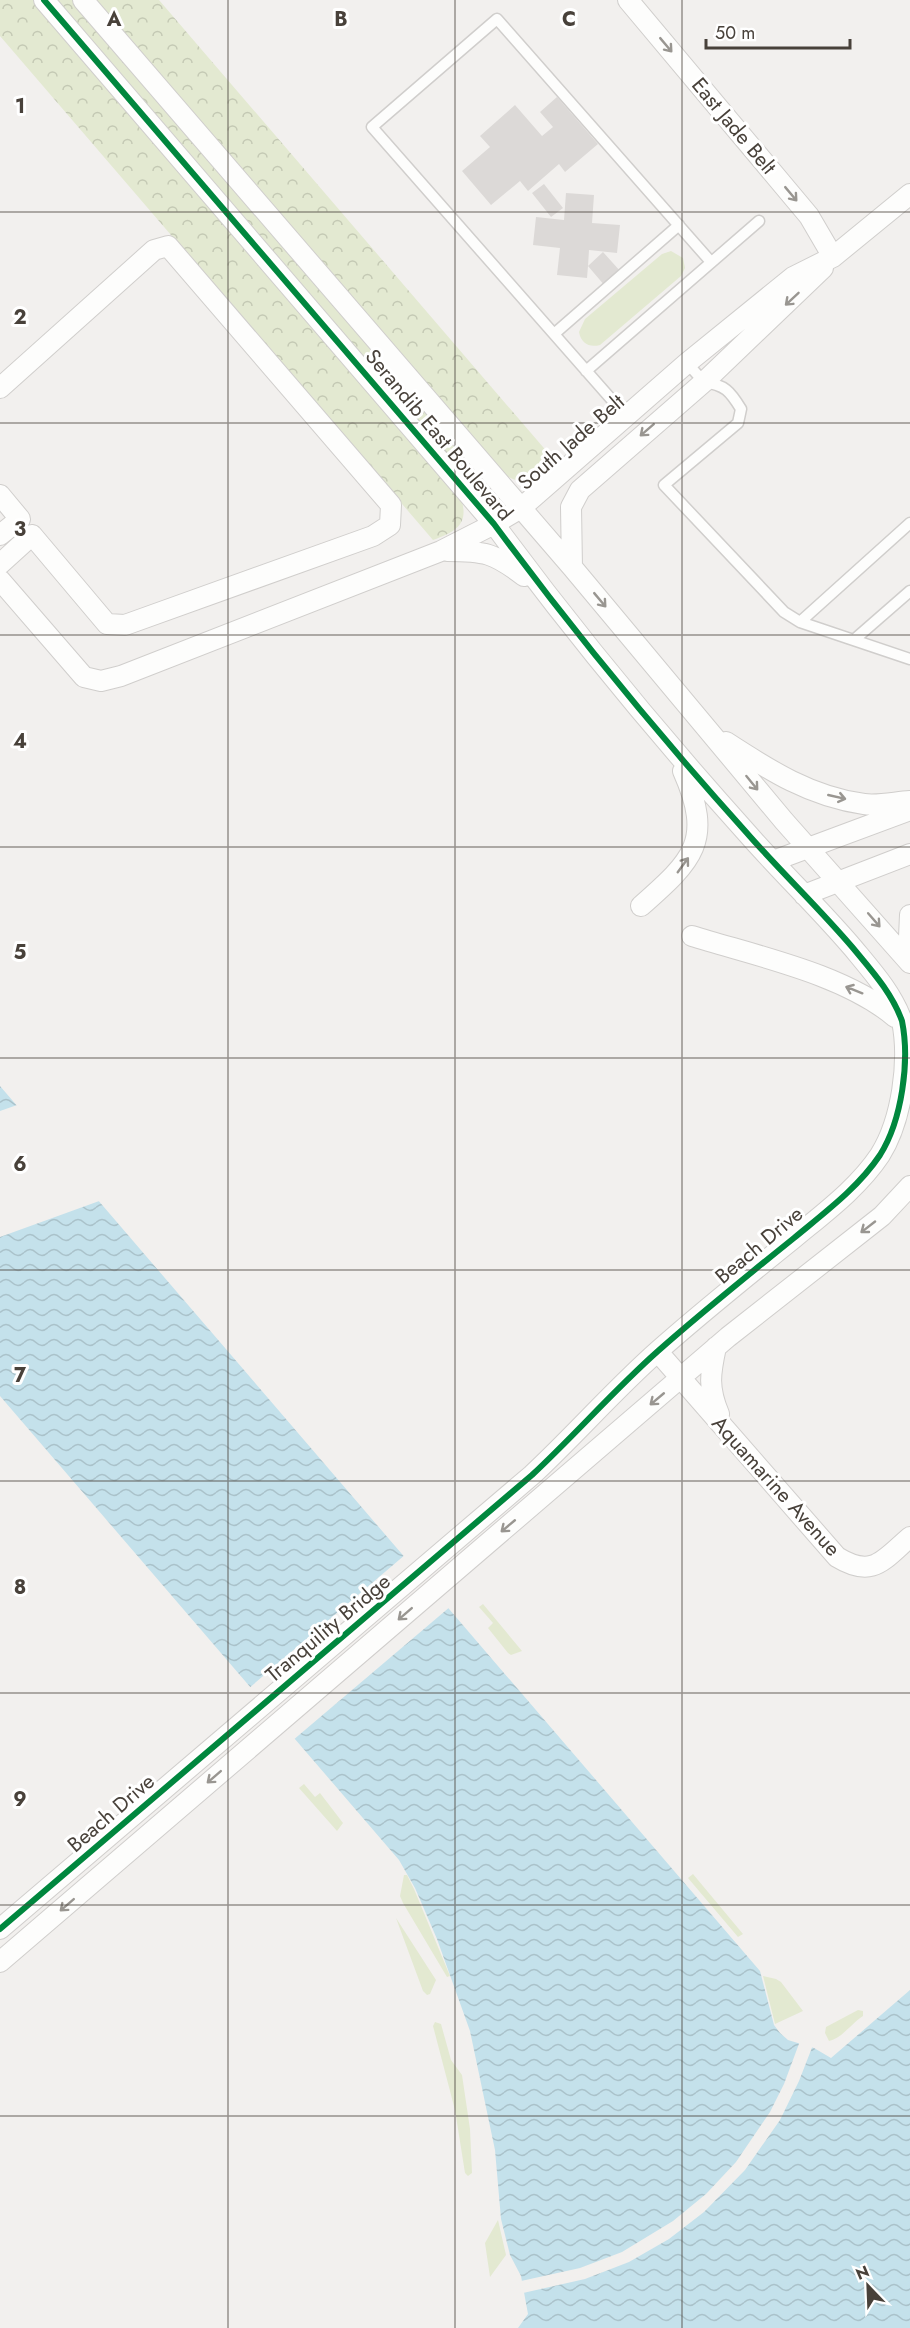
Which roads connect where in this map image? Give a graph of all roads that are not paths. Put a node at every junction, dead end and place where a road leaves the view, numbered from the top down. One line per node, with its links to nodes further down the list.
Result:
1 (44, 0): 18 (street, Serandib East Boulevard)
2 (83, 0): 16 (street, Serandib East Boulevard)
3 (628, 0): 7 (street, East Jade Belt, one-way to 7)
4 (910, 194): 7 (street, South Jade Belt)
5 (759, 221): 8 (lane)
6 (679, 225): 8 (lane); 9 (lane); 9 (lane)
7 (833, 257): 10 (street, South Jade Belt); 12 (street, one-way to 12)
8 (711, 262): 11 (lane)
9 (554, 334): 11 (lane)
10 (687, 363): 12 (lane); 14 (street, South Jade Belt)
11 (586, 371): 14 (lane)
12 (704, 382): 22 (street, one-way to 22); 26 (lane)
13 (0, 388): 21 (street)
14 (626, 416): 16 (street, South Jade Belt)
15 (0, 495): 19 (street)
16 (521, 508): 18 (street, South Jade Belt); 22 (street, Serandib East Boulevard)
17 (910, 523): 26 (lane)
18 (494, 524): 20 (street, South Jade Belt); 25 (street, Serandib East Boulevard)
19 (0, 535)
20 (441, 551): 23 (street, South Jade Belt); 25 (street)
21 (0, 564)
22 (572, 567): 29 (street, Serandib East Boulevard, one-way to 29)
23 (0, 580)
24 (910, 591): 27 (lane)
25 (545, 593): 30 (street, Serandib East Boulevard)
26 (800, 622): 27 (lane)
27 (855, 639): 28 (lane)
28 (908, 656)
29 (711, 733): 31 (street, one-way to 31); 33 (street, Serandib East Boulevard, one-way to 33)
30 (674, 752): 35 (street, Serandib East Boulevard); 38 (street, one-way to 30)
31 (910, 801)
32 (910, 810): 33 (street)
33 (809, 848): 35 (street); 36 (street, Serandib East Boulevard)
34 (910, 854): 36 (street)
35 (773, 861): 37 (street, Serandib East Boulevard)
36 (839, 882): 37 (street); 41 (street, one-way to 41)
37 (804, 896): 42 (street, Beach Drive)
38 (641, 906)
39 (910, 915): 41 (street)
40 (692, 936): 42 (street, one-way to 40)
41 (909, 961)
42 (902, 1022): 45 (street, Beach Drive)
43 (910, 1186): 44 (street, one-way to 44)
44 (716, 1347): 46 (street); 47 (street)
45 (658, 1352): 46 (street, Aquamarine Avenue); 49 (street, Beach Drive)
46 (682, 1378): 47 (street, Aquamarine Avenue); 51 (street, Tranquility Bridge, one-way to 51)
47 (724, 1427): 48 (street, Aquamarine Avenue)
48 (910, 1537)
49 (434, 1559): 50 (street, Tranquility Bridge)
50 (243, 1721): 52 (street, Beach Drive)
51 (258, 1739): 53 (street, Beach Drive, one-way to 53)
52 (0, 1929)
53 (0, 1962)

